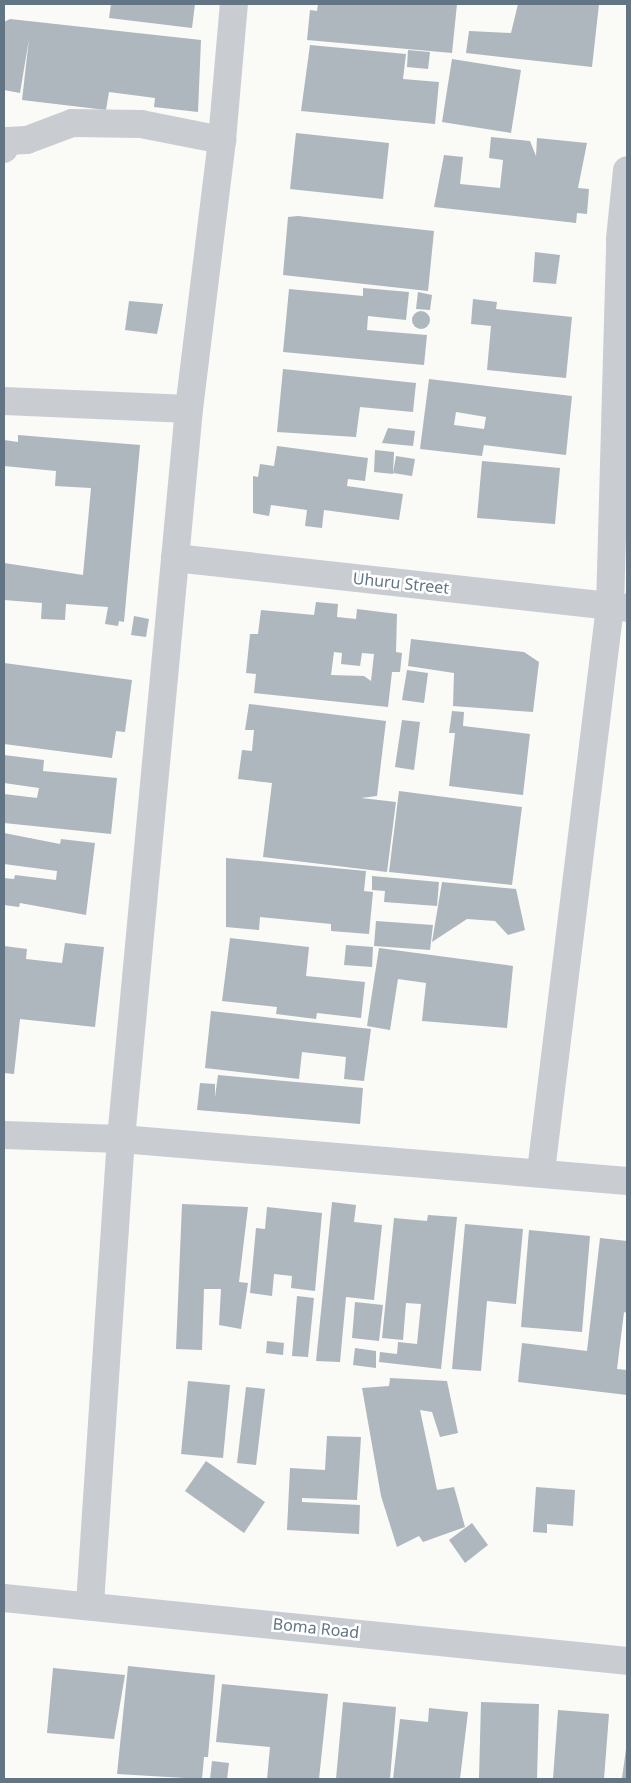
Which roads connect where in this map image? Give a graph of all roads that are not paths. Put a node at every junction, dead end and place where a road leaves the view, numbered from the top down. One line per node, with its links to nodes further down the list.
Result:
1 (234, 4): 2 (street)
2 (222, 140): 3 (street); 7 (street)
3 (4, 149)
4 (627, 170): 5 (street)
5 (624, 239): 9 (street)
6 (4, 401): 7 (street)
7 (189, 409): 8 (street)
8 (175, 558): 9 (street, Uhuru Street); 11 (street)
9 (619, 607): 12 (street)
10 (4, 1135): 11 (street)
11 (121, 1139): 12 (street); 15 (street)
12 (541, 1171): 13 (street)
13 (627, 1181)
14 (4, 1598): 15 (street, Boma Road)
15 (90, 1604): 16 (street, Boma Road)
16 (627, 1661)

